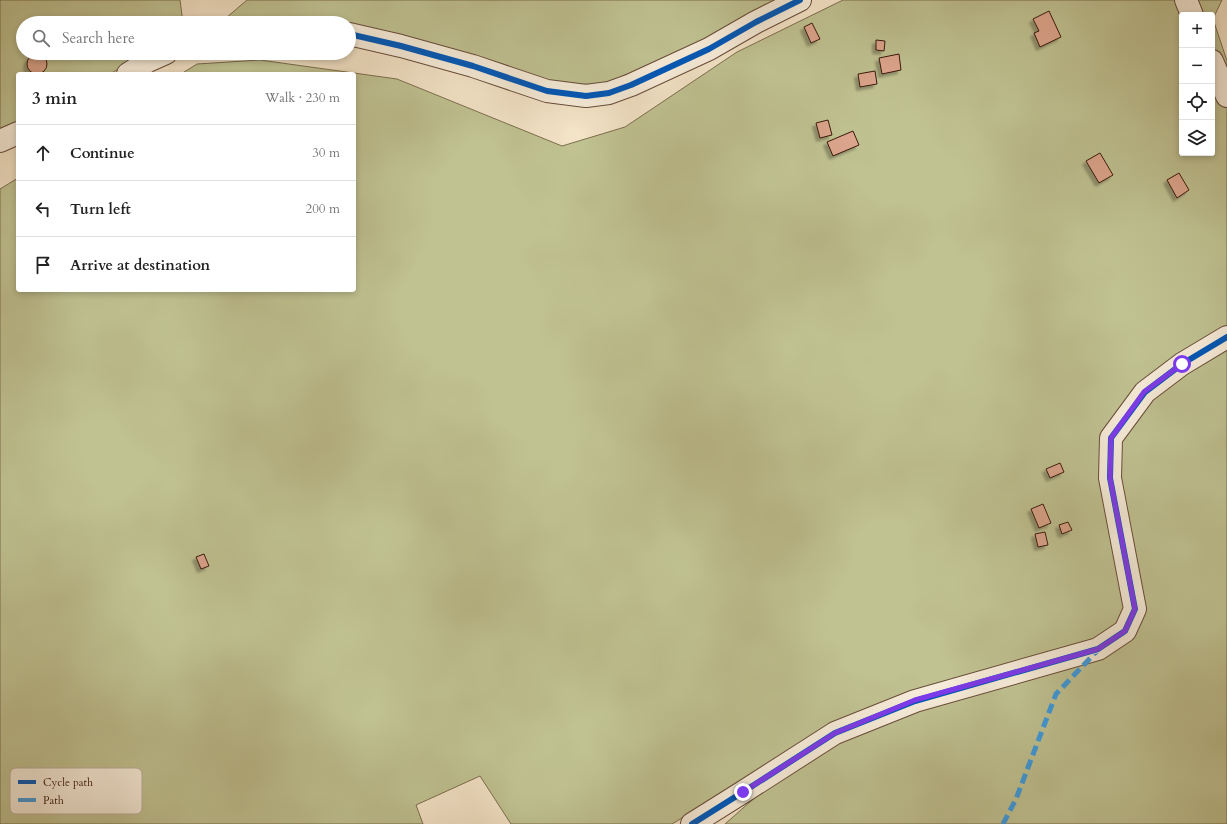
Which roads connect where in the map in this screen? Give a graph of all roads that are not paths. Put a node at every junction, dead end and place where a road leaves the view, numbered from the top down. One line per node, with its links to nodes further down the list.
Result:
1 (800, 0): 4 (street)
2 (1186, 0): 3 (street)
3 (1191, 12)
4 (356, 36)
5 (150, 60): 7 (street)
6 (1215, 68): 8 (street)
7 (131, 72)
8 (1227, 96)
9 (16, 134): 10 (street)
10 (0, 141)
11 (1227, 337): 12 (street)
12 (692, 824)

